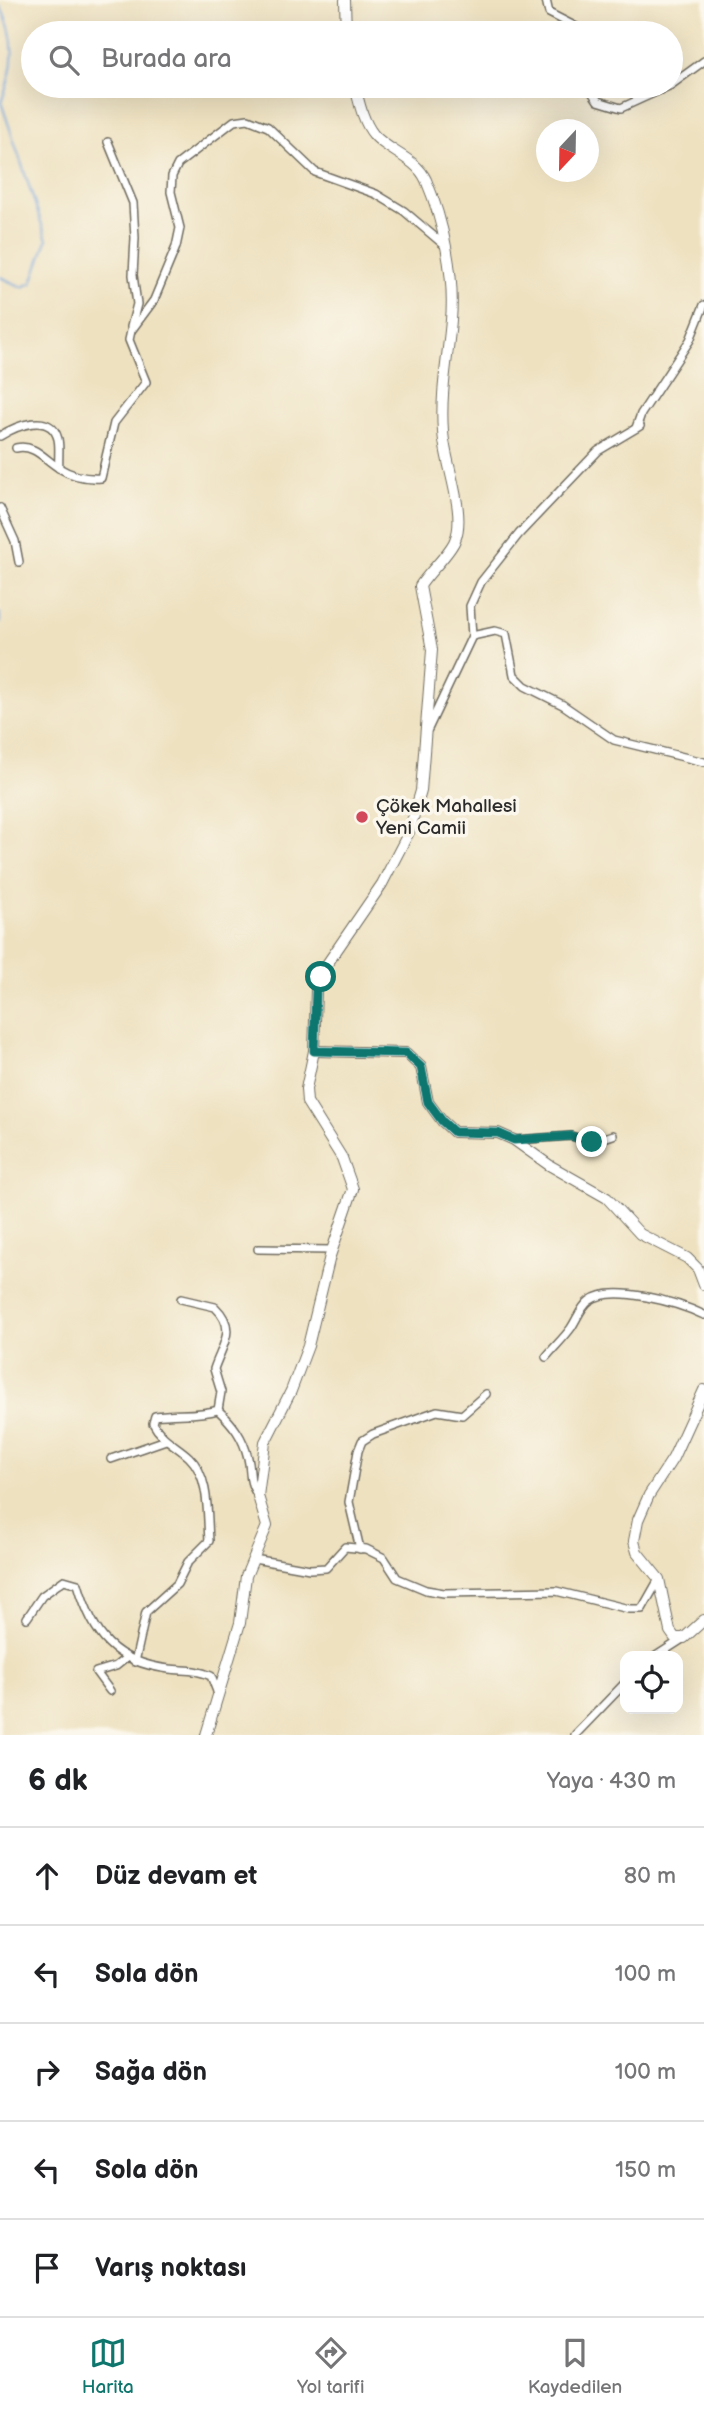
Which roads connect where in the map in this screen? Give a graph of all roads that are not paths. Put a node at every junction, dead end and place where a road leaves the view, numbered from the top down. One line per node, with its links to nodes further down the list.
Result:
1 (345, 0): 3 (street)
2 (546, 0): 4 (street)
3 (346, 21)
4 (565, 21)
5 (704, 61): 6 (street)
6 (683, 76)
7 (358, 98): 11 (street)
8 (596, 98): 9 (street)
9 (642, 98)
10 (108, 142): 13 (street)
11 (443, 244): 13 (street); 20 (street)
12 (704, 305): 19 (street)
13 (131, 331): 16 (street)
14 (0, 436): 16 (street)
15 (16, 448): 16 (street)
16 (59, 468)
17 (0, 508): 18 (street)
18 (19, 562)
19 (472, 636): 20 (street); 21 (street)
20 (427, 730): 22 (street)
21 (704, 762)
22 (314, 1051): 24 (street); 26 (street)
23 (613, 1135): 24 (street)
24 (514, 1140): 27 (street)
25 (258, 1249): 26 (street)
26 (332, 1251): 38 (street)
27 (704, 1285)
28 (181, 1299): 35 (street)
29 (704, 1315): 30 (street)
30 (546, 1357)
31 (704, 1390): 34 (street)
32 (486, 1394): 39 (street)
33 (704, 1397): 34 (street)
34 (698, 1407): 41 (street)
35 (218, 1410): 36 (street); 38 (street)
36 (166, 1440): 37 (street); 47 (street)
37 (111, 1459)
38 (258, 1496): 40 (street)
39 (360, 1549): 40 (street); 41 (street)
40 (254, 1559): 50 (street)
41 (659, 1579): 44 (street)
42 (27, 1618): 46 (street)
43 (704, 1620): 44 (street)
44 (684, 1638): 45 (street)
45 (664, 1651)
46 (126, 1658): 47 (street); 49 (street)
47 (135, 1662): 50 (street)
48 (620, 1688): 52 (street)
49 (110, 1691)
50 (219, 1694): 51 (street)
51 (206, 1735)
52 (575, 1735)

